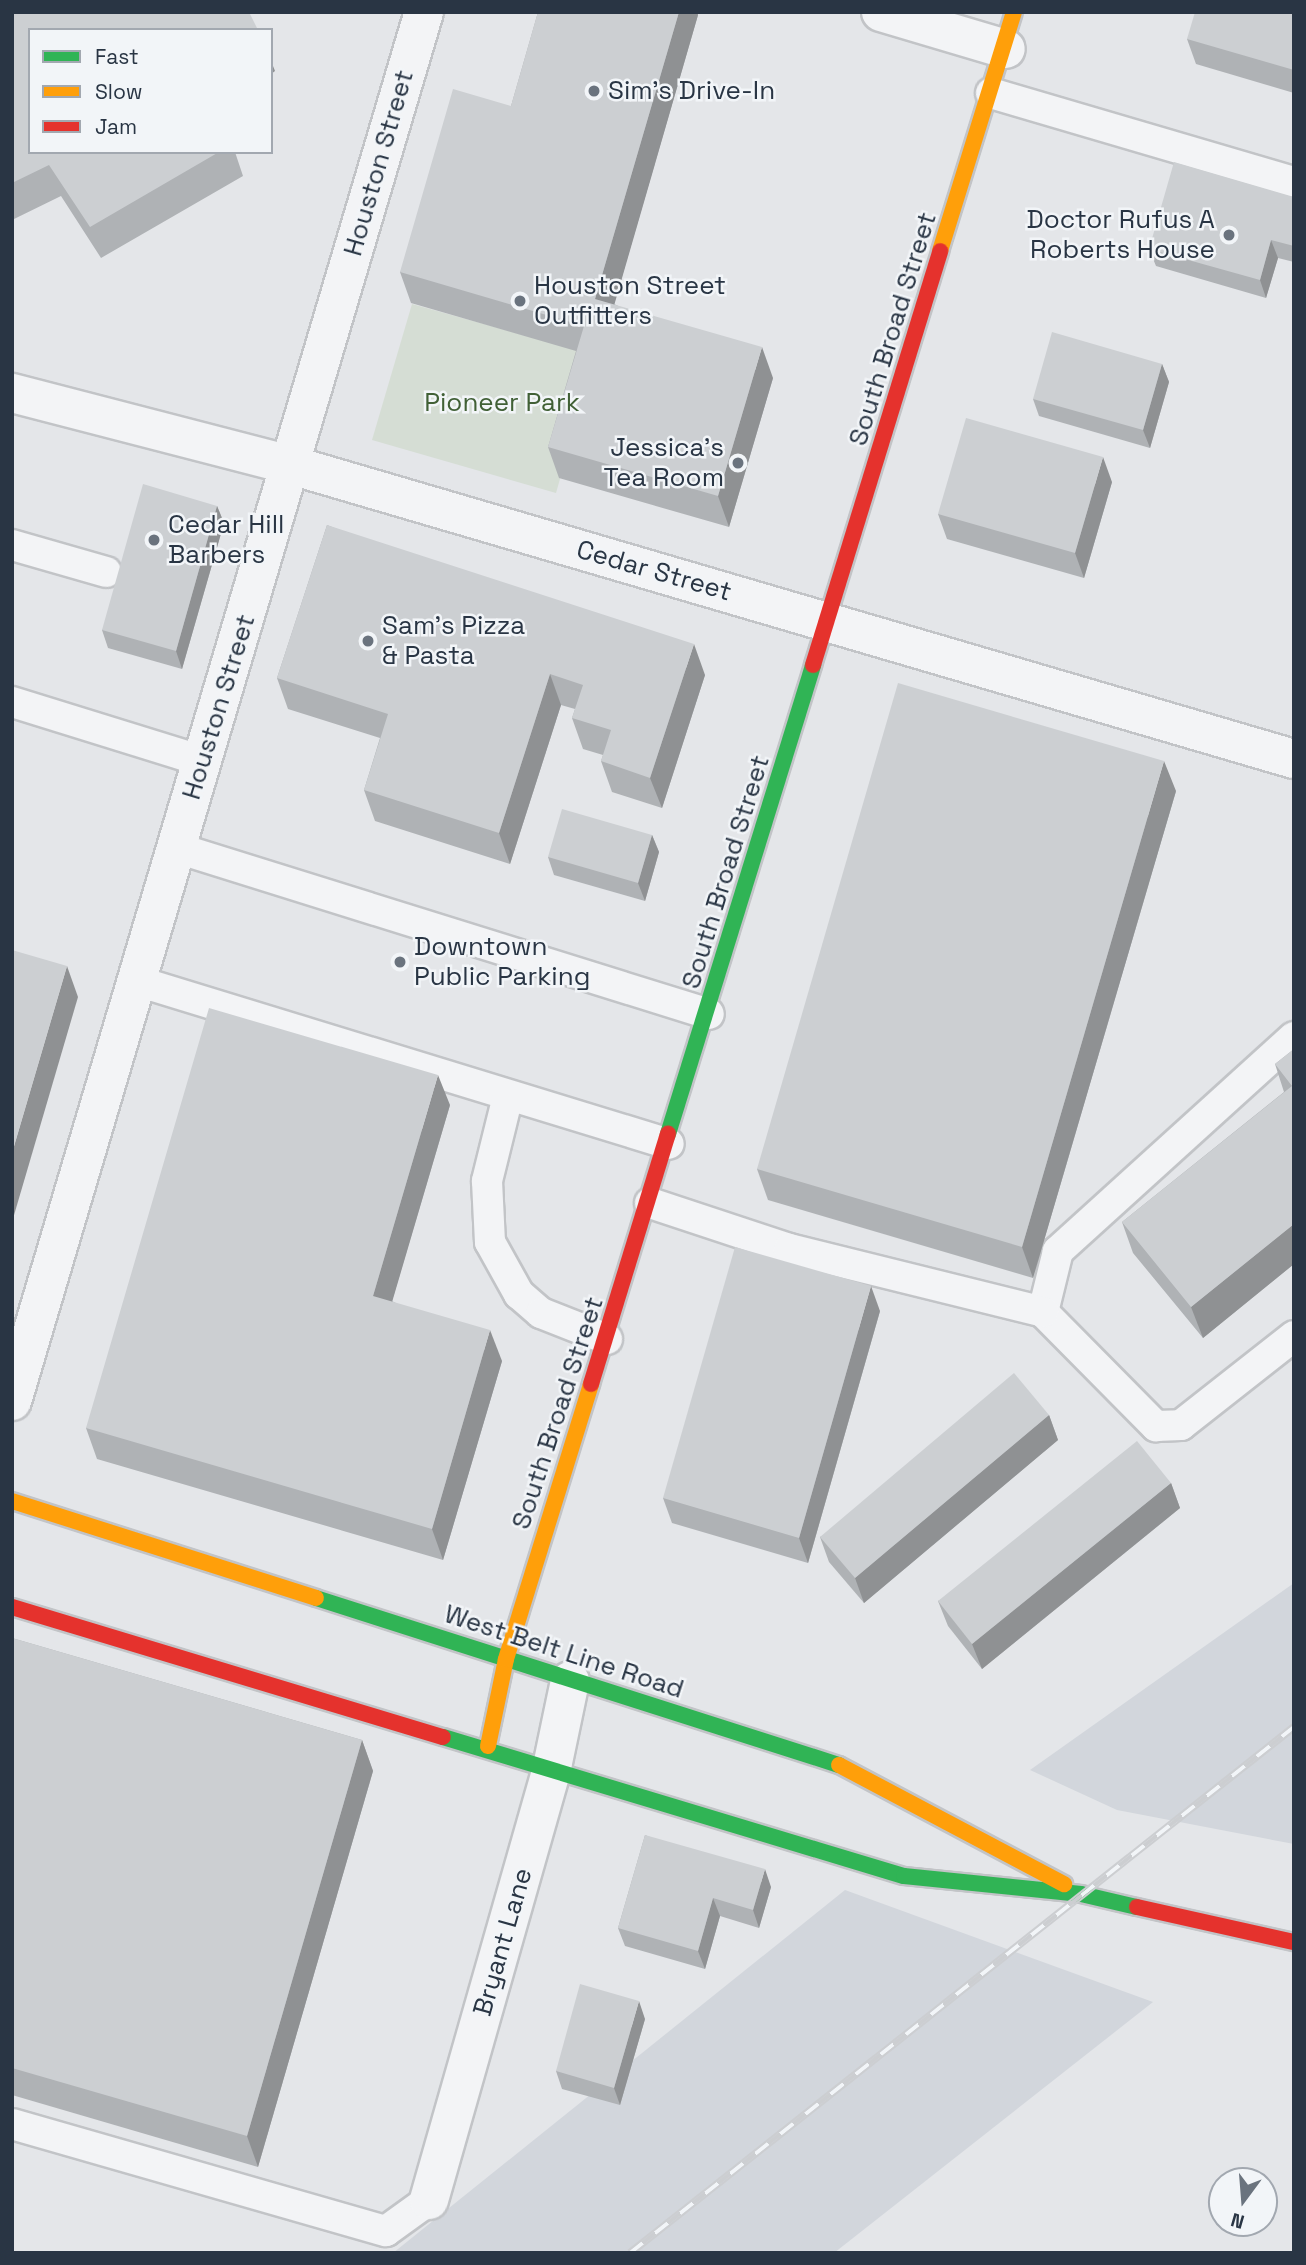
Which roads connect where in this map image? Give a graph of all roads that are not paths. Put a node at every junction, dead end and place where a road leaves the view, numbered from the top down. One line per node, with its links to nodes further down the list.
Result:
1 (424, 12): 8 (street, Houston Street)
2 (881, 12): 4 (street)
3 (1014, 12): 4 (main road, South Broad Street)
4 (1006, 49): 5 (main road, South Broad Street)
5 (991, 93): 6 (lane); 11 (main road, South Broad Street)
6 (1294, 183)
7 (12, 393): 8 (street, Cedar Street)
8 (290, 465): 11 (street, Cedar Street); 14 (street, Houston Street)
9 (12, 545): 10 (lane)
10 (106, 572)
11 (828, 621): 13 (street, Cedar Street); 17 (main road, South Broad Street)
12 (12, 702): 14 (lane)
13 (1294, 759)
14 (202, 761): 15 (street, Houston Street)
15 (177, 848): 16 (street, Houston Street); 17 (lane)
16 (137, 981): 19 (lane); 25 (street, Houston Street)
17 (709, 1014): 20 (main road, South Broad Street)
18 (1294, 1037): 22 (lane)
19 (508, 1096): 20 (lane); 24 (lane)
20 (669, 1144): 21 (main road, South Broad Street)
21 (650, 1203): 22 (lane); 24 (main road, South Broad Street)
22 (1043, 1312): 23 (lane)
23 (1294, 1336)
24 (607, 1339): 28 (main road, South Broad Street)
25 (15, 1383)
26 (12, 1501): 28 (main road, West Belt Line Road)
27 (12, 1608): 30 (main road, West Belt Line Road)
28 (506, 1659): 29 (main road, West Belt Line Road); 30 (main road, South Broad Street)
29 (570, 1681): 31 (street, Bryant Lane); 32 (main road, West Belt Line Road)
30 (488, 1746): 31 (main road, West Belt Line Road)
31 (552, 1767): 32 (main road, West Belt Line Road); 35 (street, Bryant Lane)
32 (1081, 1894): 33 (main road, West Belt Line Road)
33 (1294, 1942)
34 (12, 2124): 35 (lane)
35 (429, 2200)

